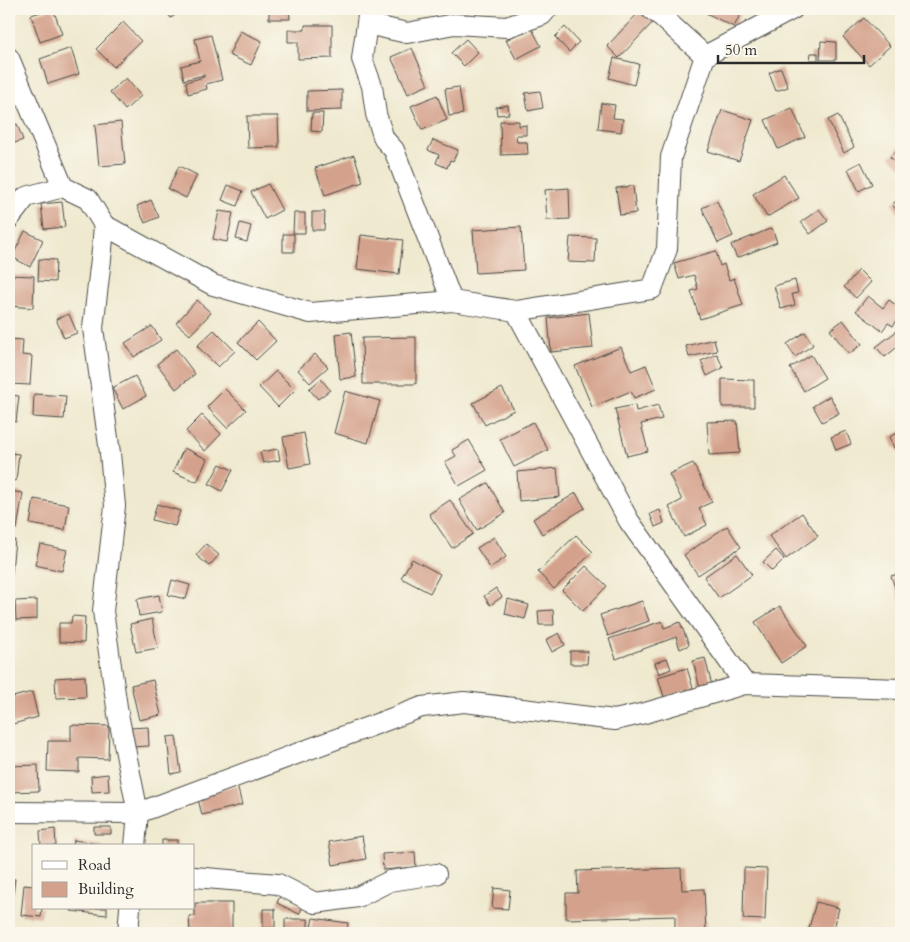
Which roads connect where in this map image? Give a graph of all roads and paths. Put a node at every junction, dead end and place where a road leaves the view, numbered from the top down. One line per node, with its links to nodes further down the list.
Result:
1 (547, 9): 4 (street)
2 (652, 9): 5 (street)
3 (793, 9): 5 (street)
4 (367, 16): 10 (street)
5 (706, 56): 11 (street)
6 (9, 58): 7 (street)
7 (63, 187): 8 (street); 9 (street)
8 (9, 219)
9 (104, 225): 10 (street); 15 (street)
10 (452, 301): 11 (street)
11 (516, 311): 12 (street)
12 (744, 684): 13 (street); 15 (street)
13 (901, 689)
14 (9, 812): 15 (street)
15 (138, 812): 16 (street)
16 (135, 844)
17 (436, 874): 18 (street)
18 (195, 877)
19 (130, 910): 20 (street)
20 (128, 933)

